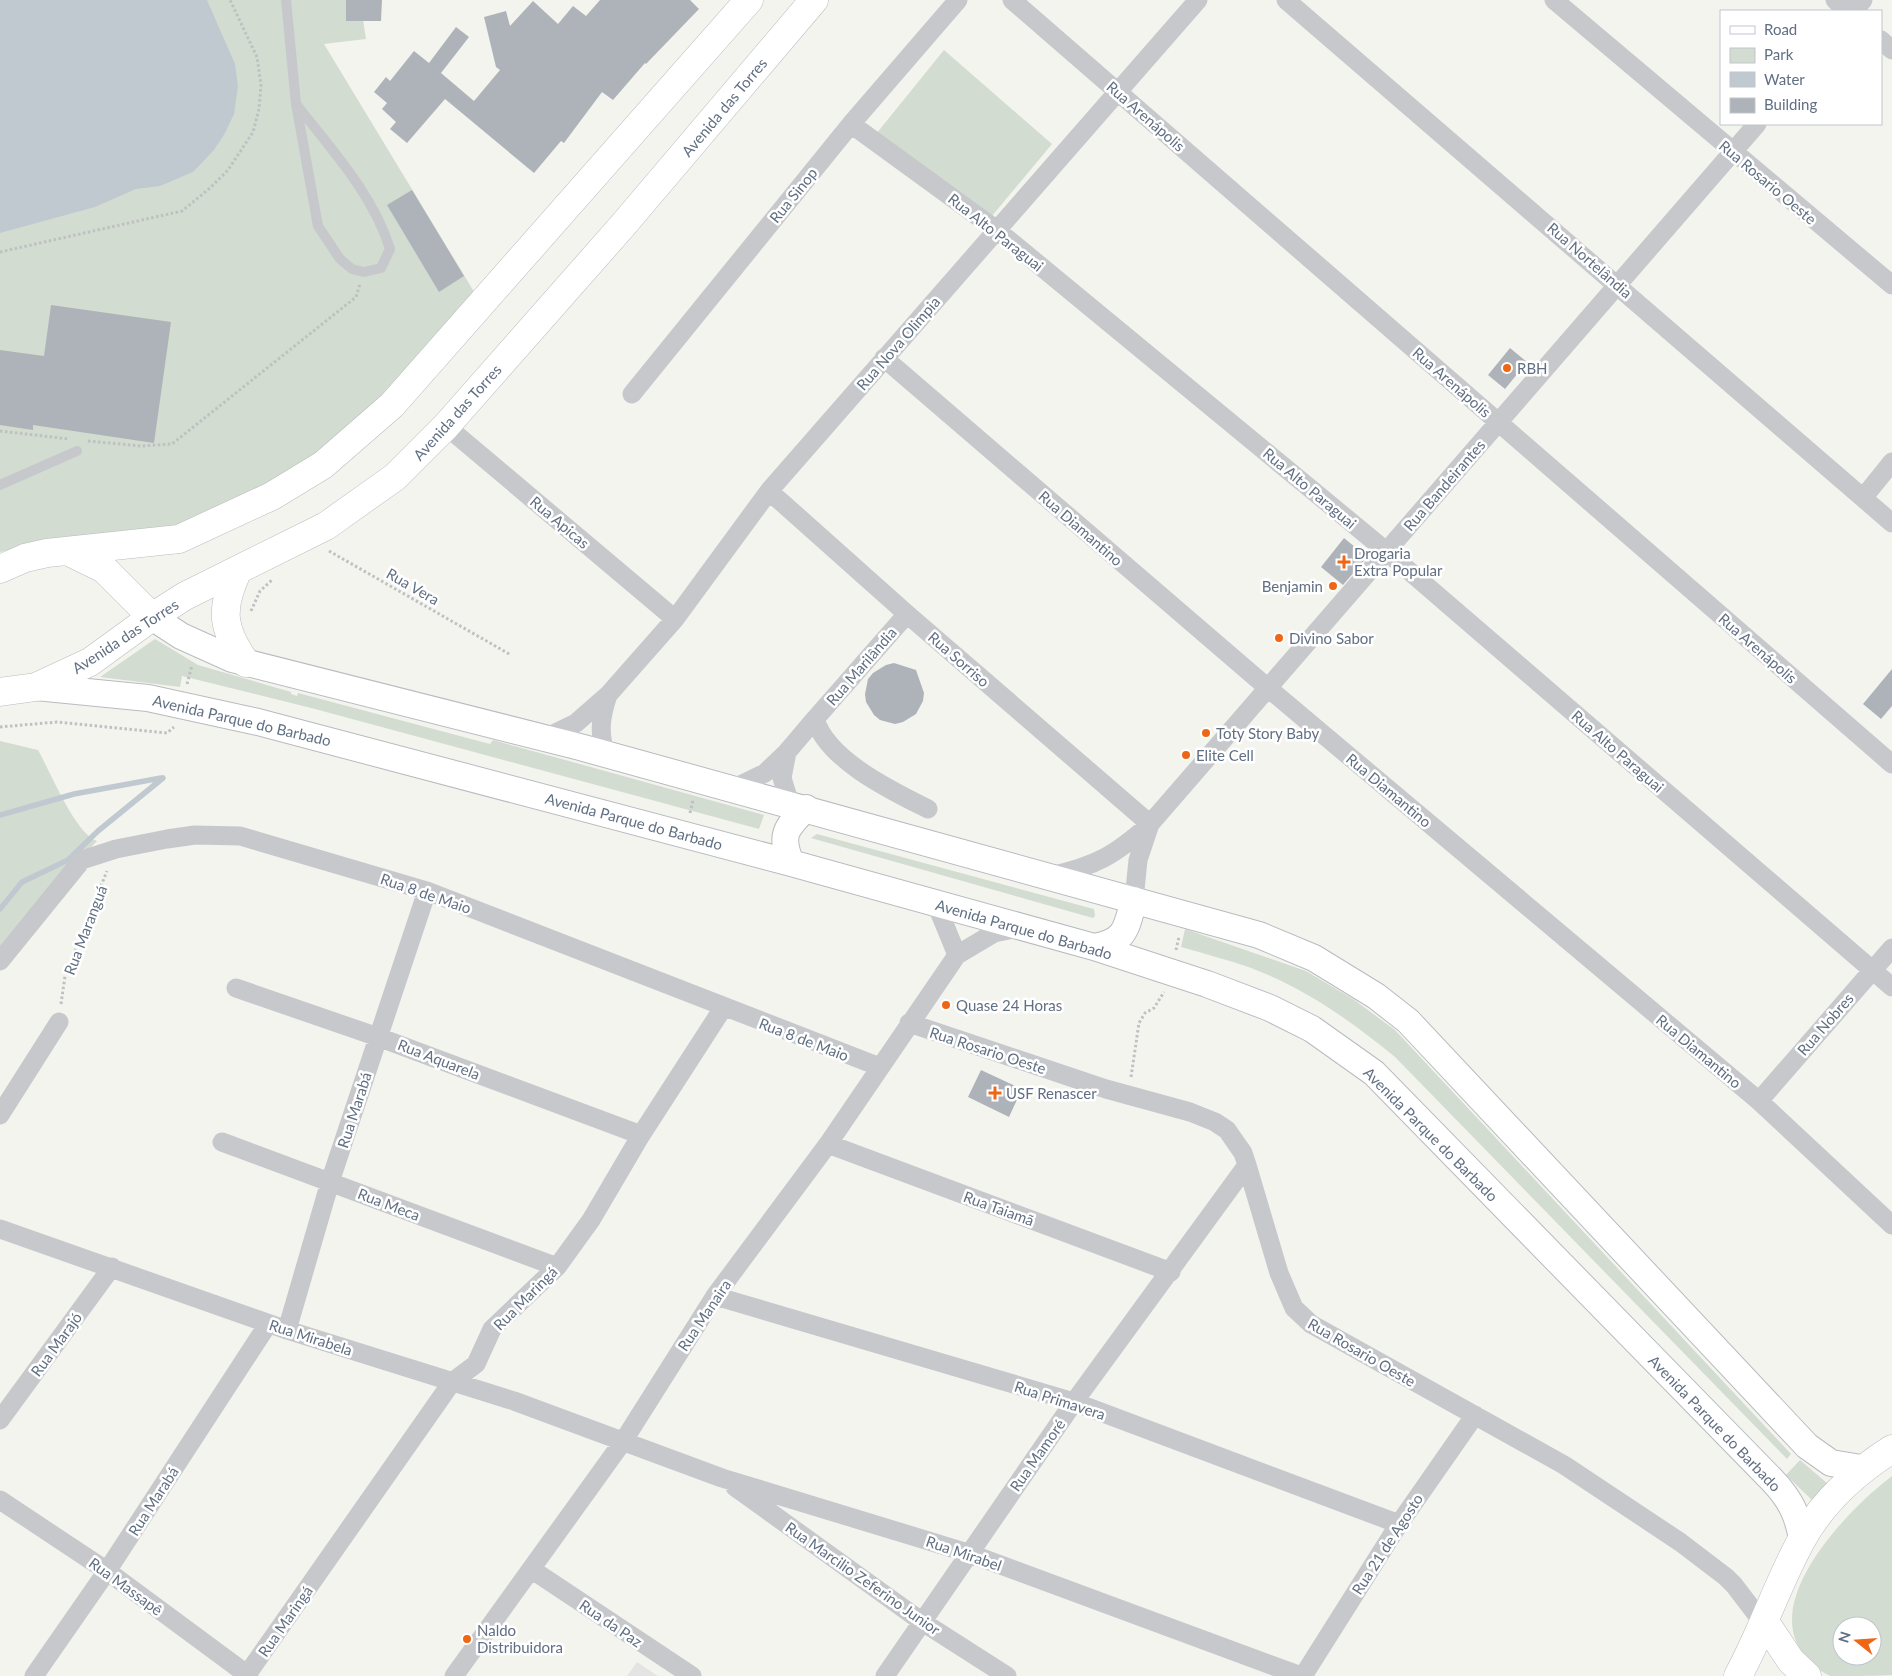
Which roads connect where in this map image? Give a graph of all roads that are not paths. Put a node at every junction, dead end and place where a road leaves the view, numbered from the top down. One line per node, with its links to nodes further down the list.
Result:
1 (286, 0): 16 (lane)
2 (749, 0): 33 (main road)
3 (814, 0): 26 (main road, Avenida das Torres)
4 (958, 0): 17 (street, Rua Sinop)
5 (1012, 0): 15 (street, Rua Arenápolis)
6 (1198, 0): 15 (street, Rua Nova Olimpia)
7 (1286, 0): 21 (street, Rua Nortelândia)
8 (1554, 0): 19 (street, Rua Rosario Oeste)
9 (1835, 0): 11 (street)
10 (1863, 0): 12 (street)
11 (1847, 10)
12 (1855, 10)
13 (1882, 41): 14 (street)
14 (1892, 50)
15 (1118, 92): 20 (street, Rua Nova Olimpia); 25 (street, Rua Arenápolis)
16 (296, 104): 16 (lane)
17 (851, 124): 20 (street, Rua Alto Paraguai); 24 (street, Rua Sinop)
18 (1755, 125): 19 (street, Rua Bandeirantes)
19 (1732, 152): 21 (street, Rua Bandeirantes); 22 (street, Rua Rosario Oeste)
20 (998, 231): 23 (street, Rua Nova Olimpia); 34 (street, Rua Alto Paraguai)
21 (1618, 284): 25 (street, Rua Bandeirantes); 31 (street, Rua Nortelândia)
22 (1892, 286)
23 (884, 358): 30 (street, Rua Nova Olimpia); 42 (street, Rua Diamantino)
24 (632, 394)
25 (1498, 422): 34 (street, Rua Bandeirantes); 49 (street, Rua Arenápolis)
26 (446, 426): 36 (main road, Avenida das Torres); 39 (street, Rua Apicas)
27 (77, 451): 29 (lane)
28 (1892, 462): 31 (street)
29 (0, 484)
30 (769, 491): 37 (street, Rua Sorriso); 39 (street, Rua Nova Olimpia)
31 (1862, 498): 32 (street, Rua Nortelândia)
32 (1892, 523)
33 (67, 551): 35 (main road); 38 (main road)
34 (1386, 551): 42 (street, Rua Bandeirantes); 64 (street, Rua Alto Paraguai)
35 (0, 569)
36 (238, 570): 38 (main road, Avenida das Torres); 40 (main road)
37 (907, 614): 45 (street, Rua Marilândia); 53 (street, Rua Sorriso)
38 (152, 617): 40 (main road); 41 (main road, Avenida das Torres)
39 (675, 619): 44 (street, Rua Nova Olimpia)
40 (246, 663): 46 (main road)
41 (36, 687): 43 (main road, Avenida das Torres); 54 (main road, Avenida Parque do Barbado)
42 (1268, 688): 53 (street, Rua Bandeirantes); 72 (street, Rua Diamantino)
43 (0, 692)
44 (608, 695): 46 (street, Rua Nova Olimpia); 48 (street, Rua Nova Olimpia)
45 (815, 719): 47 (street, Rua Marilândia); 52 (street, Rua Marilândia)
46 (545, 738): 48 (main road)
47 (787, 752): 50 (street, Rua Marilândia); 51 (street, Rua Marilândia)
48 (606, 754): 50 (main road)
49 (1892, 764)
50 (732, 789): 51 (main road)
51 (798, 806): 54 (main road); 55 (main road)
52 (928, 809)
53 (1150, 824): 55 (street, Rua Bandeirantes); 57 (street, Rua Bandeirantes)
54 (791, 862): 58 (main road, Avenida Parque do Barbado)
55 (1045, 877): 57 (main road)
56 (427, 891): 63 (street, Rua 8 de Maio); 67 (street, Rua 8 de Maio); 70 (street, Rua Marabá)
57 (1134, 900): 60 (main road); 93 (main road)
58 (936, 904): 59 (main road, Avenida Parque do Barbado); 62 (street)
59 (1018, 928): 60 (main road, Avenida Parque do Barbado); 62 (street, Rua Manaira)
60 (1094, 947): 97 (main road, Avenida Parque do Barbado)
61 (1892, 948): 64 (street, Rua Nobres)
62 (957, 954): 69 (street, Rua Manaira)
63 (0, 961)
64 (1873, 970): 65 (street, Rua Alto Paraguai); 72 (street, Rua Nobres)
65 (1892, 987)
66 (236, 988): 70 (street, Rua Aquarela)
67 (723, 1008): 71 (street, Rua 8 de Maio); 74 (street, Rua Maringá)
68 (59, 1022): 73 (street)
69 (908, 1023): 71 (street, Rua Manaira); 77 (street, Rua Rosario Oeste)
70 (378, 1036): 74 (street, Rua Aquarela); 78 (street, Rua Marabá)
71 (880, 1067): 76 (street, Rua Manaira)
72 (1759, 1101): 79 (street, Rua Diamantino)
73 (0, 1115)
74 (641, 1135): 82 (street, Rua Maringá)
75 (222, 1142): 78 (street, Rua Meca)
76 (828, 1144): 83 (street, Rua Taiamã); 84 (street, Rua Manaira)
77 (1247, 1165): 83 (street, Rua Mamoré); 89 (street, Rua Rosario Oeste)
78 (330, 1182): 82 (street, Rua Meca); 86 (street, Rua Marabá)
79 (1892, 1225)
80 (0, 1229): 81 (street, Rua Mirabela)
81 (112, 1267): 85 (street, Rua Mirabela); 90 (street, Rua Marajó)
82 (557, 1267): 87 (street, Rua Maringá)
83 (1171, 1272): 88 (street, Rua Mamoré)
84 (715, 1296): 88 (street, Rua Primavera); 91 (street, Rua Manaira)
85 (268, 1324): 86 (street, Rua Mirabela); 100 (street, Rua Marabá)
86 (287, 1330): 87 (street, Rua Mirabela)
87 (452, 1382): 91 (street, Rua Mirabela); 103 (street, Rua Maringá)
88 (1074, 1402): 96 (street, Rua Primavera); 98 (street, Rua Mamoré)
89 (1475, 1415): 96 (street, Rua 21 de Agosto); 102 (street, Rua Rosario Oeste)
90 (0, 1420)
91 (624, 1440): 94 (street, Rua Mirabel); 99 (street, Rua Manaira)
92 (1892, 1449): 93 (main road)
93 (1862, 1468): 97 (main road)
94 (722, 1478): 98 (street, Rua Mirabel); 101 (street, Rua Marcilio Zeferino Junior)
95 (0, 1500): 100 (street, Rua Massapê)
96 (1398, 1524): 109 (street, Rua 21 de Agosto)
97 (1802, 1539): 102 (main road)
98 (968, 1553): 101 (street, Rua Mamoré); 109 (street, Rua Mirabel)
99 (531, 1569): 105 (street, Rua Manaira); 106 (street, Rua da Paz)
100 (107, 1571): 103 (street, Rua Massapê); 104 (street, Rua Marabá)
101 (921, 1621): 107 (street, Rua Mamoré); 108 (street, Rua Marcilio Zeferino Junior)
102 (1765, 1622): 110 (main road); 111 (main road)
103 (247, 1675)
104 (34, 1676)
105 (454, 1676)
106 (692, 1676)
107 (885, 1676)
108 (1007, 1676)
109 (1302, 1676)
110 (1738, 1676)
111 (1807, 1676)

